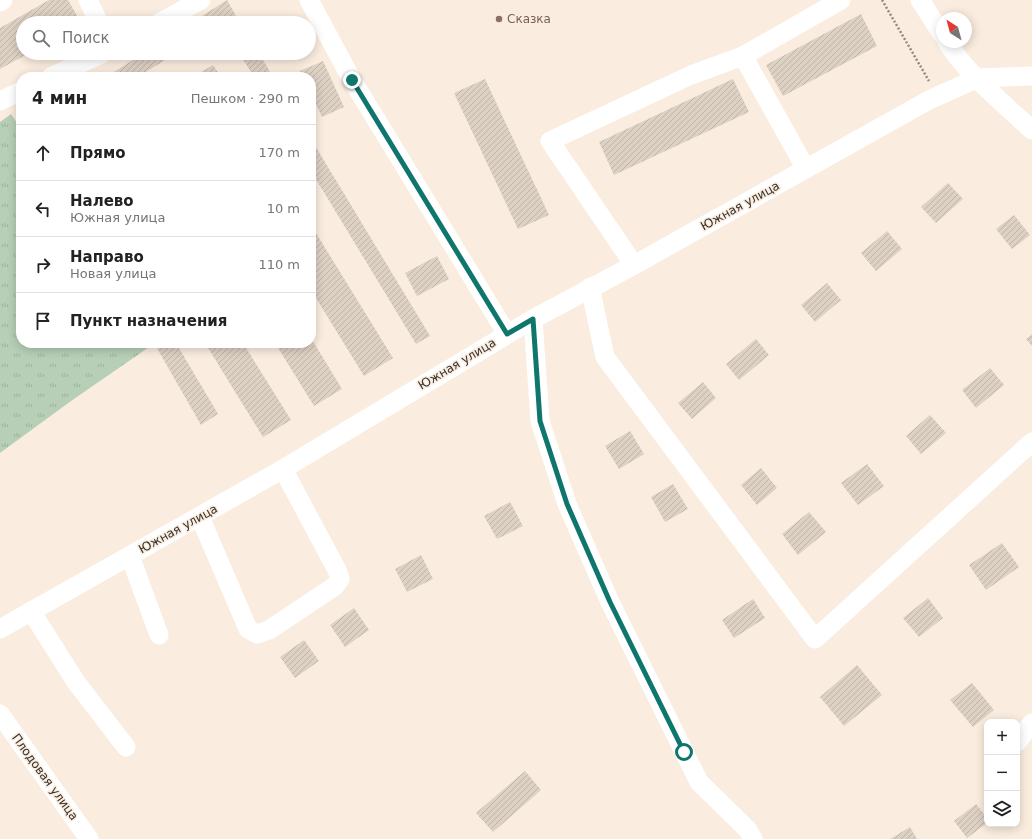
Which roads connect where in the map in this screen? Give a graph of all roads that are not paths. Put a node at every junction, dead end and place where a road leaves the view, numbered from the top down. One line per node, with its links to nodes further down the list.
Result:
1 (3, 0): 7 (street)
2 (88, 0): 8 (street)
3 (201, 0): 9 (street)
4 (309, 0): 24 (street)
5 (841, 0): 12 (street)
6 (920, 0): 10 (street)
7 (0, 2)
8 (96, 16)
9 (172, 16)
10 (936, 25)
11 (951, 48): 16 (street)
12 (743, 56): 20 (street); 21 (street)
13 (88, 60): 14 (street)
14 (62, 72)
15 (1032, 76): 16 (street, Южная улица)
16 (978, 78): 19 (street); 20 (street, Южная улица)
17 (16, 93): 18 (street)
18 (0, 101)
19 (1032, 130)
20 (806, 168): 21 (street, Южная улица)
21 (634, 264): 22 (street, Южная улица)
22 (590, 287): 23 (street, Южная улица); 25 (street)
23 (533, 319): 24 (street, Южная улица); 37 (street)
24 (507, 334): 26 (street, Южная улица)
25 (1032, 442)
26 (283, 469): 27 (street, Южная улица); 27 (street)
27 (200, 517): 28 (street, Южная улица)
28 (130, 556): 29 (street, Южная улица); 31 (street)
29 (31, 611): 30 (street, Южная улица); 35 (street)
30 (0, 629)
31 (159, 635)
32 (0, 714): 36 (street, Плодовая улица)
33 (1032, 723): 34 (street)
34 (1020, 738)
35 (126, 747)
36 (89, 839)
37 (753, 839)

